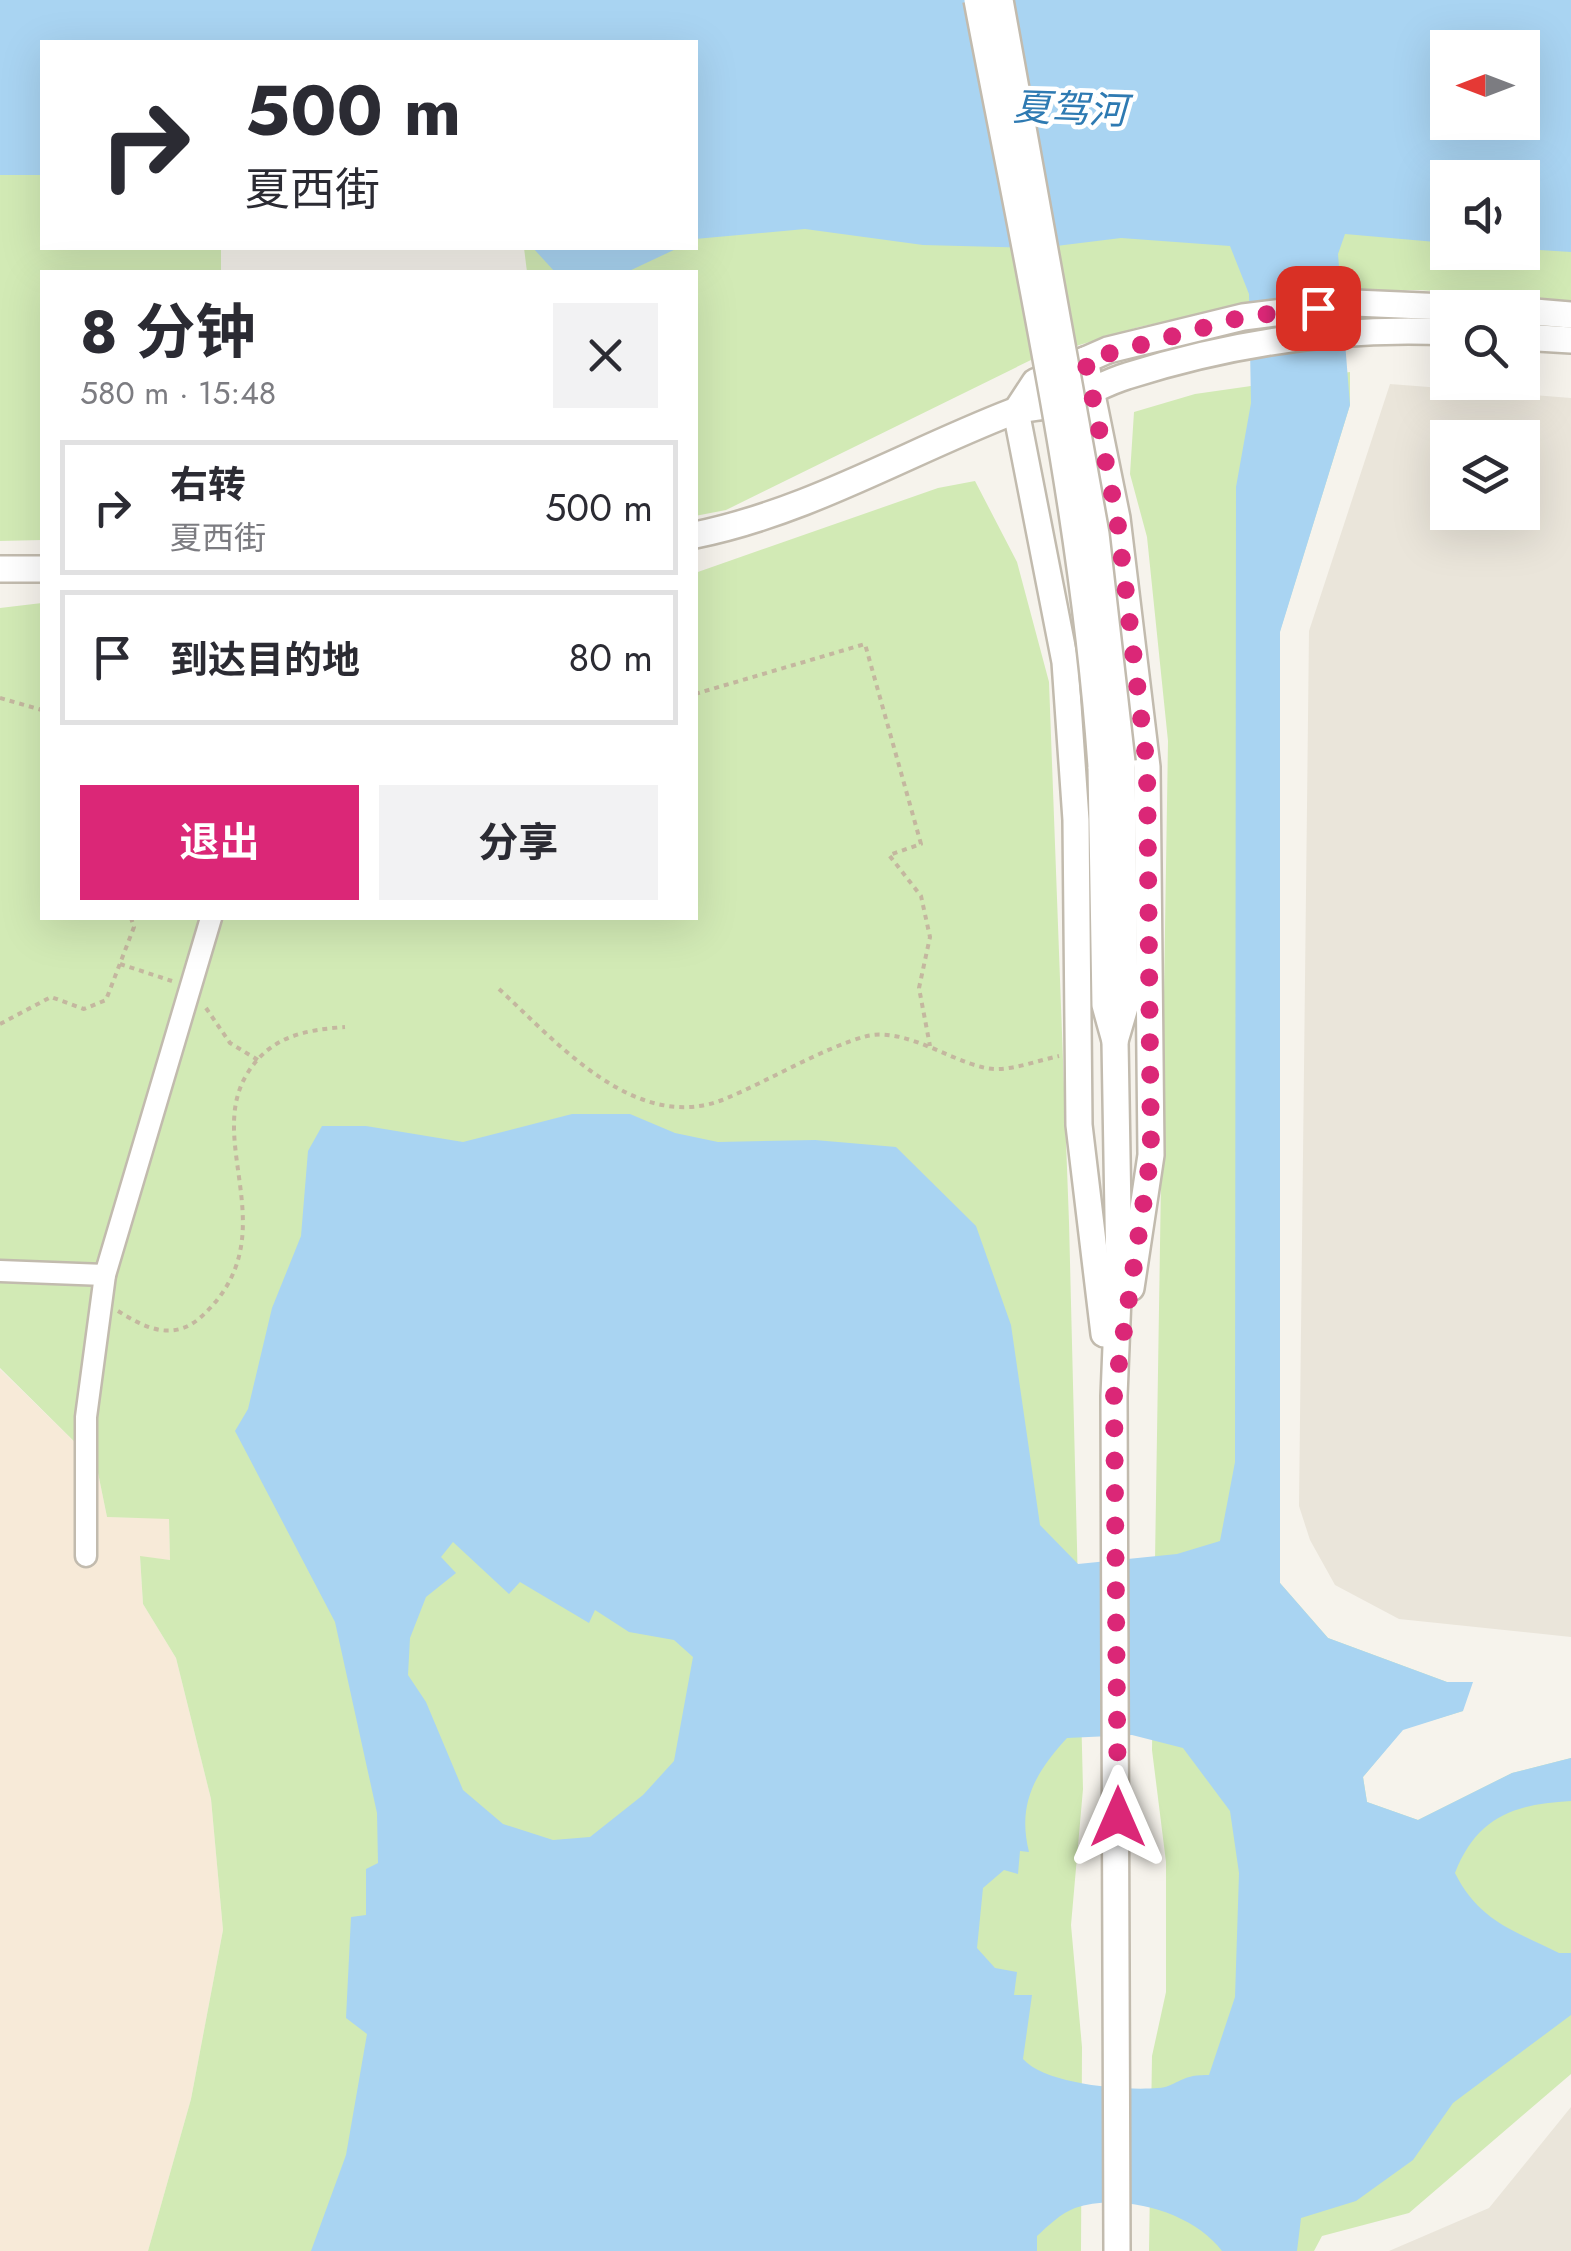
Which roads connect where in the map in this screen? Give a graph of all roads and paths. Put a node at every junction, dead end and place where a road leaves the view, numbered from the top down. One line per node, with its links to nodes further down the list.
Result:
1 (977, 0): 18 (street, bridge)
2 (1000, 0): 18 (street, bridge)
3 (1430, 306): 9 (street)
4 (1540, 312): 5 (street)
5 (1571, 315)
6 (1430, 331): 10 (street)
7 (1540, 338): 8 (street)
8 (1571, 340)
9 (1085, 360): 10 (street); 11 (street)
10 (1093, 389): 11 (street); 32 (street)
11 (1016, 411): 12 (street); 27 (street)
12 (698, 534)
13 (0, 569): 14 (street)
14 (40, 569)
15 (698, 693): 26 (path)
16 (0, 698): 17 (path)
17 (40, 709)
18 (1112, 764): 32 (street)
19 (132, 920): 21 (path)
20 (211, 920): 22 (street)
21 (120, 964): 22 (path); 24 (path)
22 (191, 988): 28 (path); 30 (street)
23 (499, 989): 26 (path)
24 (0, 1024)
25 (345, 1027): 28 (path)
26 (930, 1046): 27 (path)
27 (1078, 1052): 32 (street)
28 (258, 1060): 31 (path)
29 (0, 1271): 30 (street)
30 (105, 1274): 31 (street)
31 (102, 1300): 33 (street)
32 (1114, 1396): 34 (street)
33 (86, 1556)
34 (1118, 2251)

